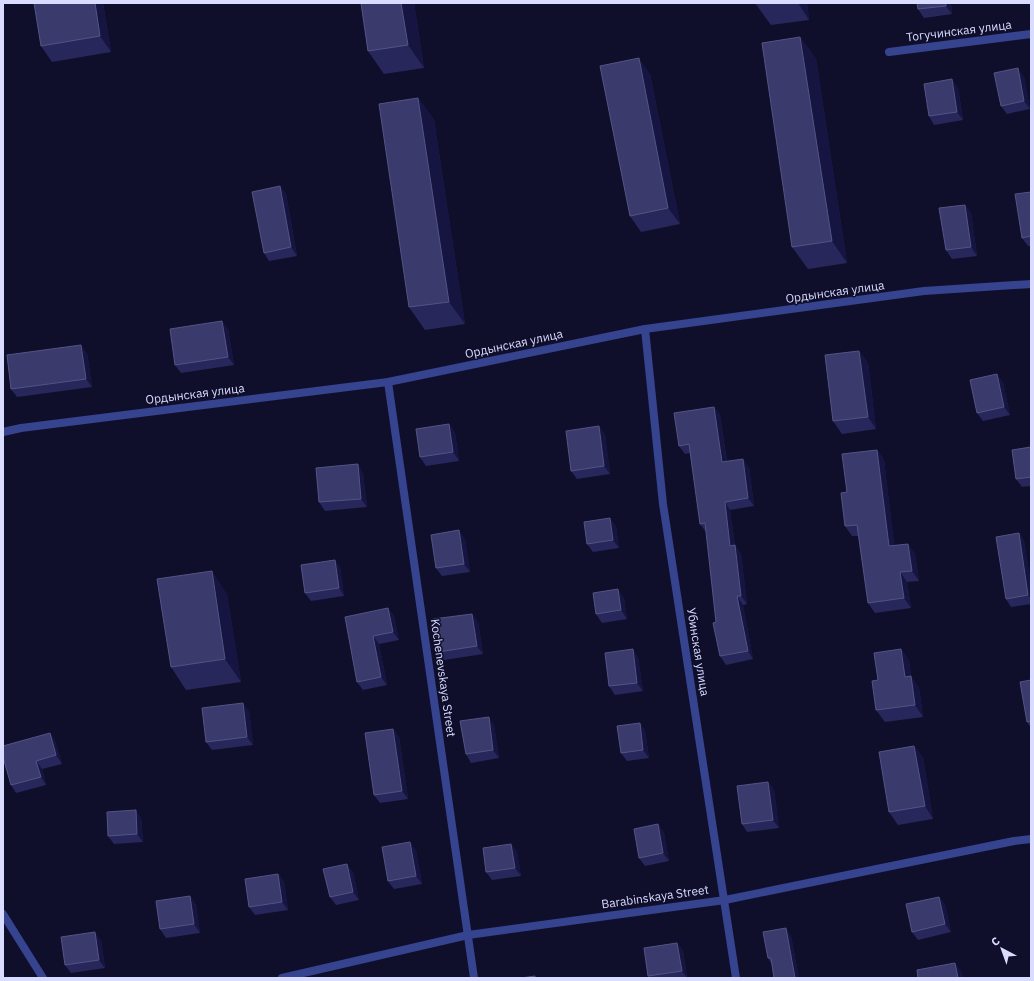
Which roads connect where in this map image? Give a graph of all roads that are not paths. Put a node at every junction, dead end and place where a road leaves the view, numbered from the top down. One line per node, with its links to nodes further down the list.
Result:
1 (1031, 34): 2 (street, Тогучинская улица)
2 (889, 52)
3 (1031, 284): 4 (street, Ордынская улица)
4 (645, 329): 5 (street, Ордынская улица); 8 (street, Убинская улица)
5 (388, 382): 6 (street, Ордынская улица); 10 (street, Kochenevskaya Street)
6 (3, 432)
7 (1031, 839): 8 (street, Barabinskaya Street)
8 (725, 900): 10 (street, Barabinskaya Street); 14 (street, Убинская улица)
9 (3, 914): 11 (street)
10 (468, 935): 12 (street, Barabinskaya Street); 13 (street, Kochenevskaya Street)
11 (43, 978)
12 (282, 978)
13 (474, 978)
14 (736, 978)

